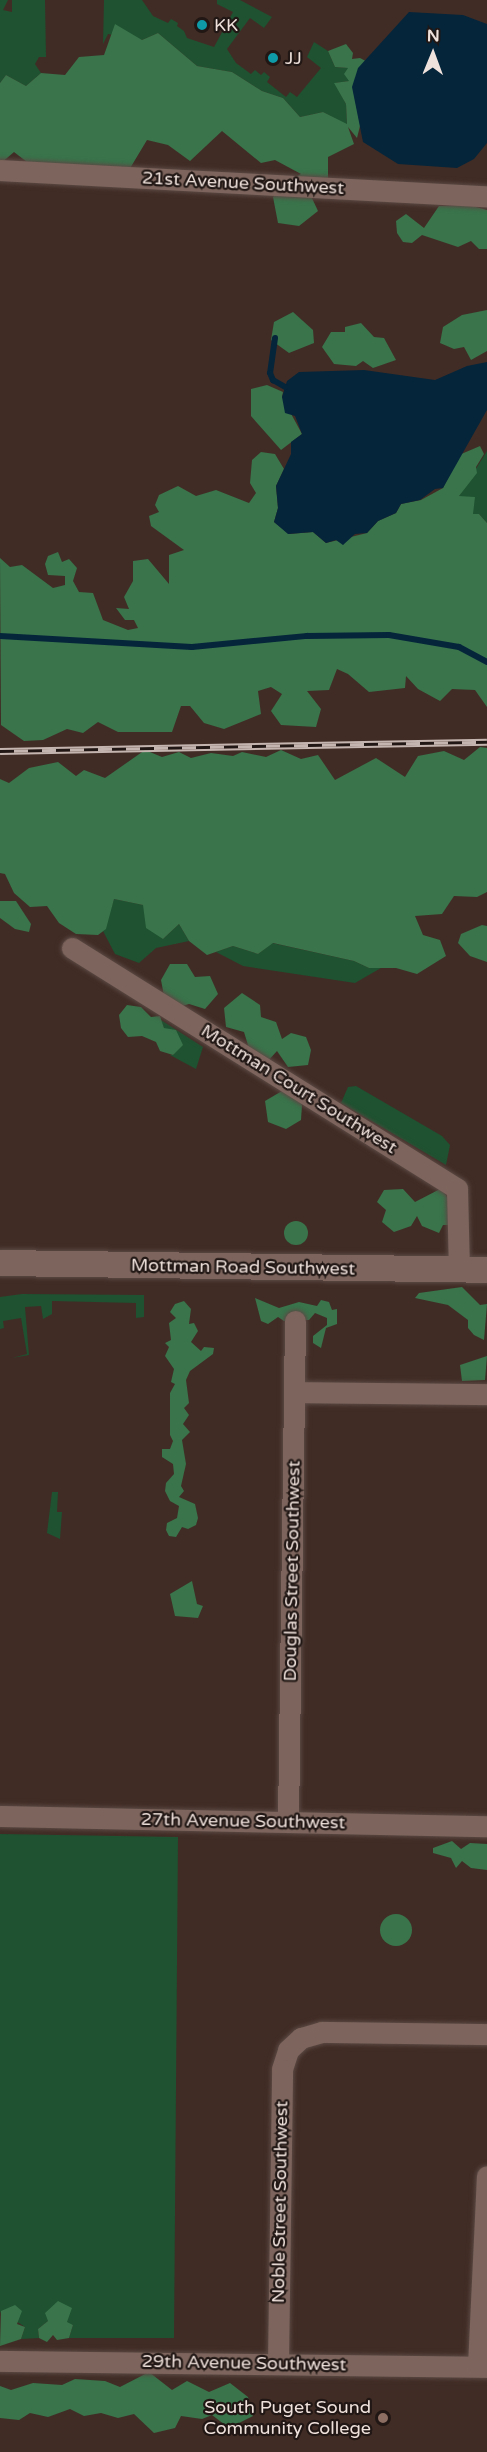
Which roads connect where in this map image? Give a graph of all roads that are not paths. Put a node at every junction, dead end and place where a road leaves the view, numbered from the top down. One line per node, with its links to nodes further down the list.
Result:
1 (0, 170): 2 (street, 21st Avenue Southwest)
2 (487, 196)
3 (72, 948): 5 (street, Mottman Court Southwest)
4 (12, 1263): 5 (street, Mottman Road Southwest); 7 (street)
5 (459, 1270): 6 (street, Mottman Road Southwest)
6 (487, 1270)
7 (0, 1272)
8 (295, 1321): 9 (street, Douglas Street Southwest)
9 (294, 1392): 10 (street); 12 (street, Douglas Street Southwest)
10 (487, 1394)
11 (0, 1816): 12 (street, 27th Avenue Southwest)
12 (288, 1822): 13 (street, 27th Avenue Southwest)
13 (487, 1826)
14 (487, 2034): 17 (street, Noble Street Southwest)
15 (487, 2176): 18 (street)
16 (0, 2361): 17 (street, 29th Avenue Southwest)
17 (278, 2364): 18 (street, 29th Avenue Southwest)
18 (483, 2367)

